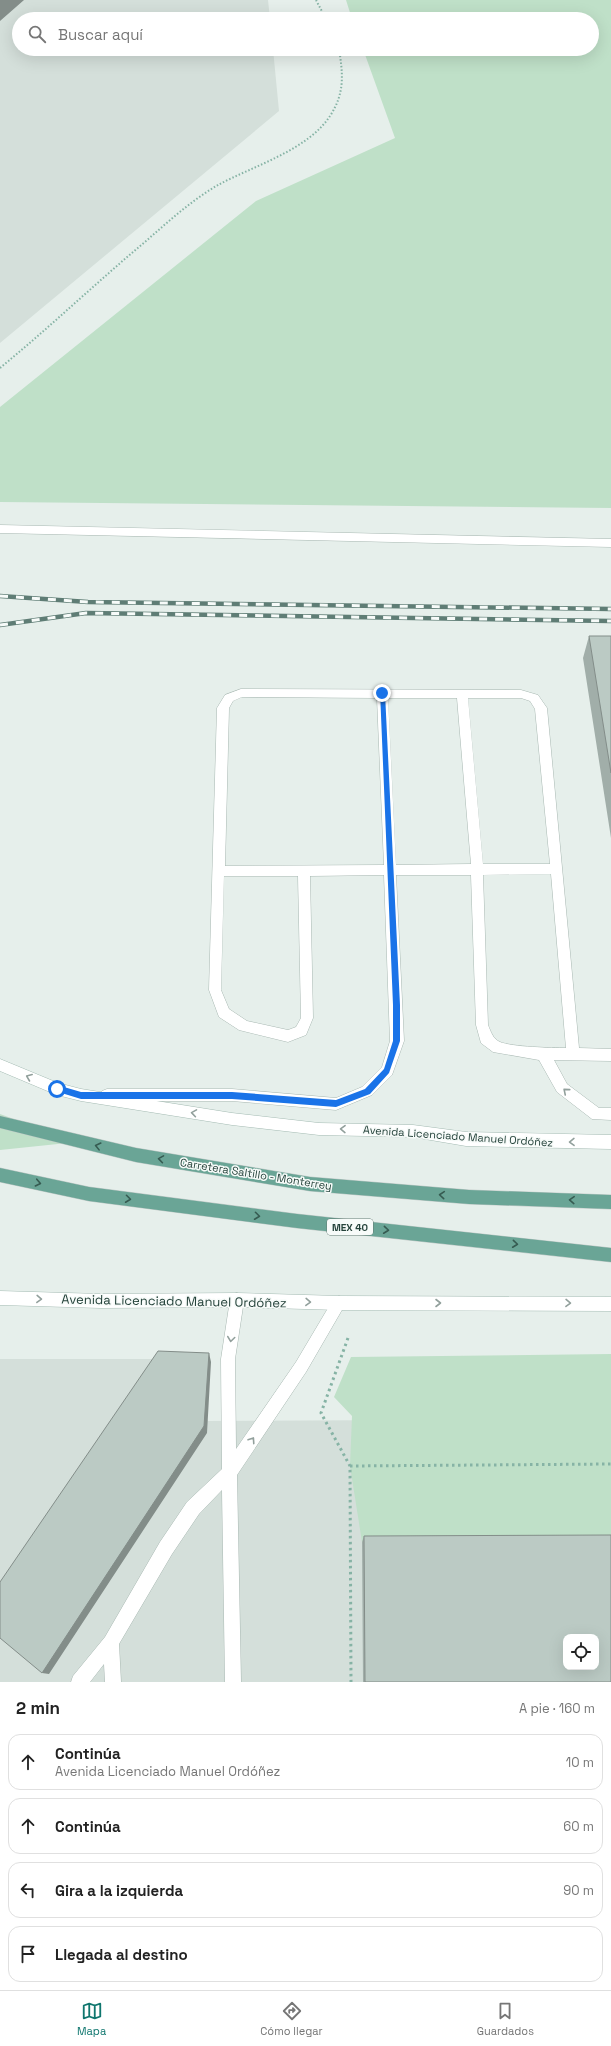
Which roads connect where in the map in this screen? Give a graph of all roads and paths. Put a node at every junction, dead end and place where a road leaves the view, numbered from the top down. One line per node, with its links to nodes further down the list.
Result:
1 (316, 0): 2 (path)
2 (322, 12)
3 (339, 56): 4 (path)
4 (0, 368)
5 (0, 529): 6 (main road)
6 (611, 544)
7 (382, 693): 8 (main road); 11 (main road); 13 (main road)
8 (462, 693): 9 (main road); 10 (main road)
9 (477, 869): 10 (main road); 13 (main road); 14 (main road)
10 (557, 869): 15 (main road)
11 (217, 871): 12 (main road); 12 (main road)
12 (304, 871): 13 (main road)
13 (390, 871): 18 (main road)
14 (543, 1054): 15 (main road); 19 (main road, one-way to 14)
15 (573, 1055): 16 (main road)
16 (611, 1055)
17 (0, 1065): 18 (main road, Avenida Licenciado Manuel Ordóñez, one-way to 17)
18 (81, 1096): 21 (main road, Avenida Licenciado Manuel Ordóñez, one-way to 18)
19 (611, 1114)
20 (0, 1122): 23 (main road, Carretera Saltillo - Monterrey, one-way to 20)
21 (611, 1142)
22 (0, 1175): 24 (main road, MEX 40, one-way to 24)
23 (611, 1202)
24 (611, 1255)
25 (0, 1298): 26 (main road, Avenida Licenciado Manuel Ordóñez, one-way to 26)
26 (237, 1300): 27 (main road, Avenida Licenciado Manuel Ordóñez, one-way to 27); 32 (main road, one-way to 32)
27 (339, 1304): 28 (main road, Avenida Licenciado Manuel Ordóñez); 32 (main road, one-way to 27)
28 (361, 1304): 29 (main road, Avenida Licenciado Manuel Ordóñez, one-way to 29); 31 (path)
29 (611, 1304)
30 (611, 1464): 31 (path)
31 (350, 1466): 37 (path)
32 (230, 1472): 33 (main road); 36 (main road)
33 (111, 1643): 34 (main road); 35 (main road)
34 (79, 1682)
35 (113, 1682)
36 (232, 1682)
37 (351, 1682)

